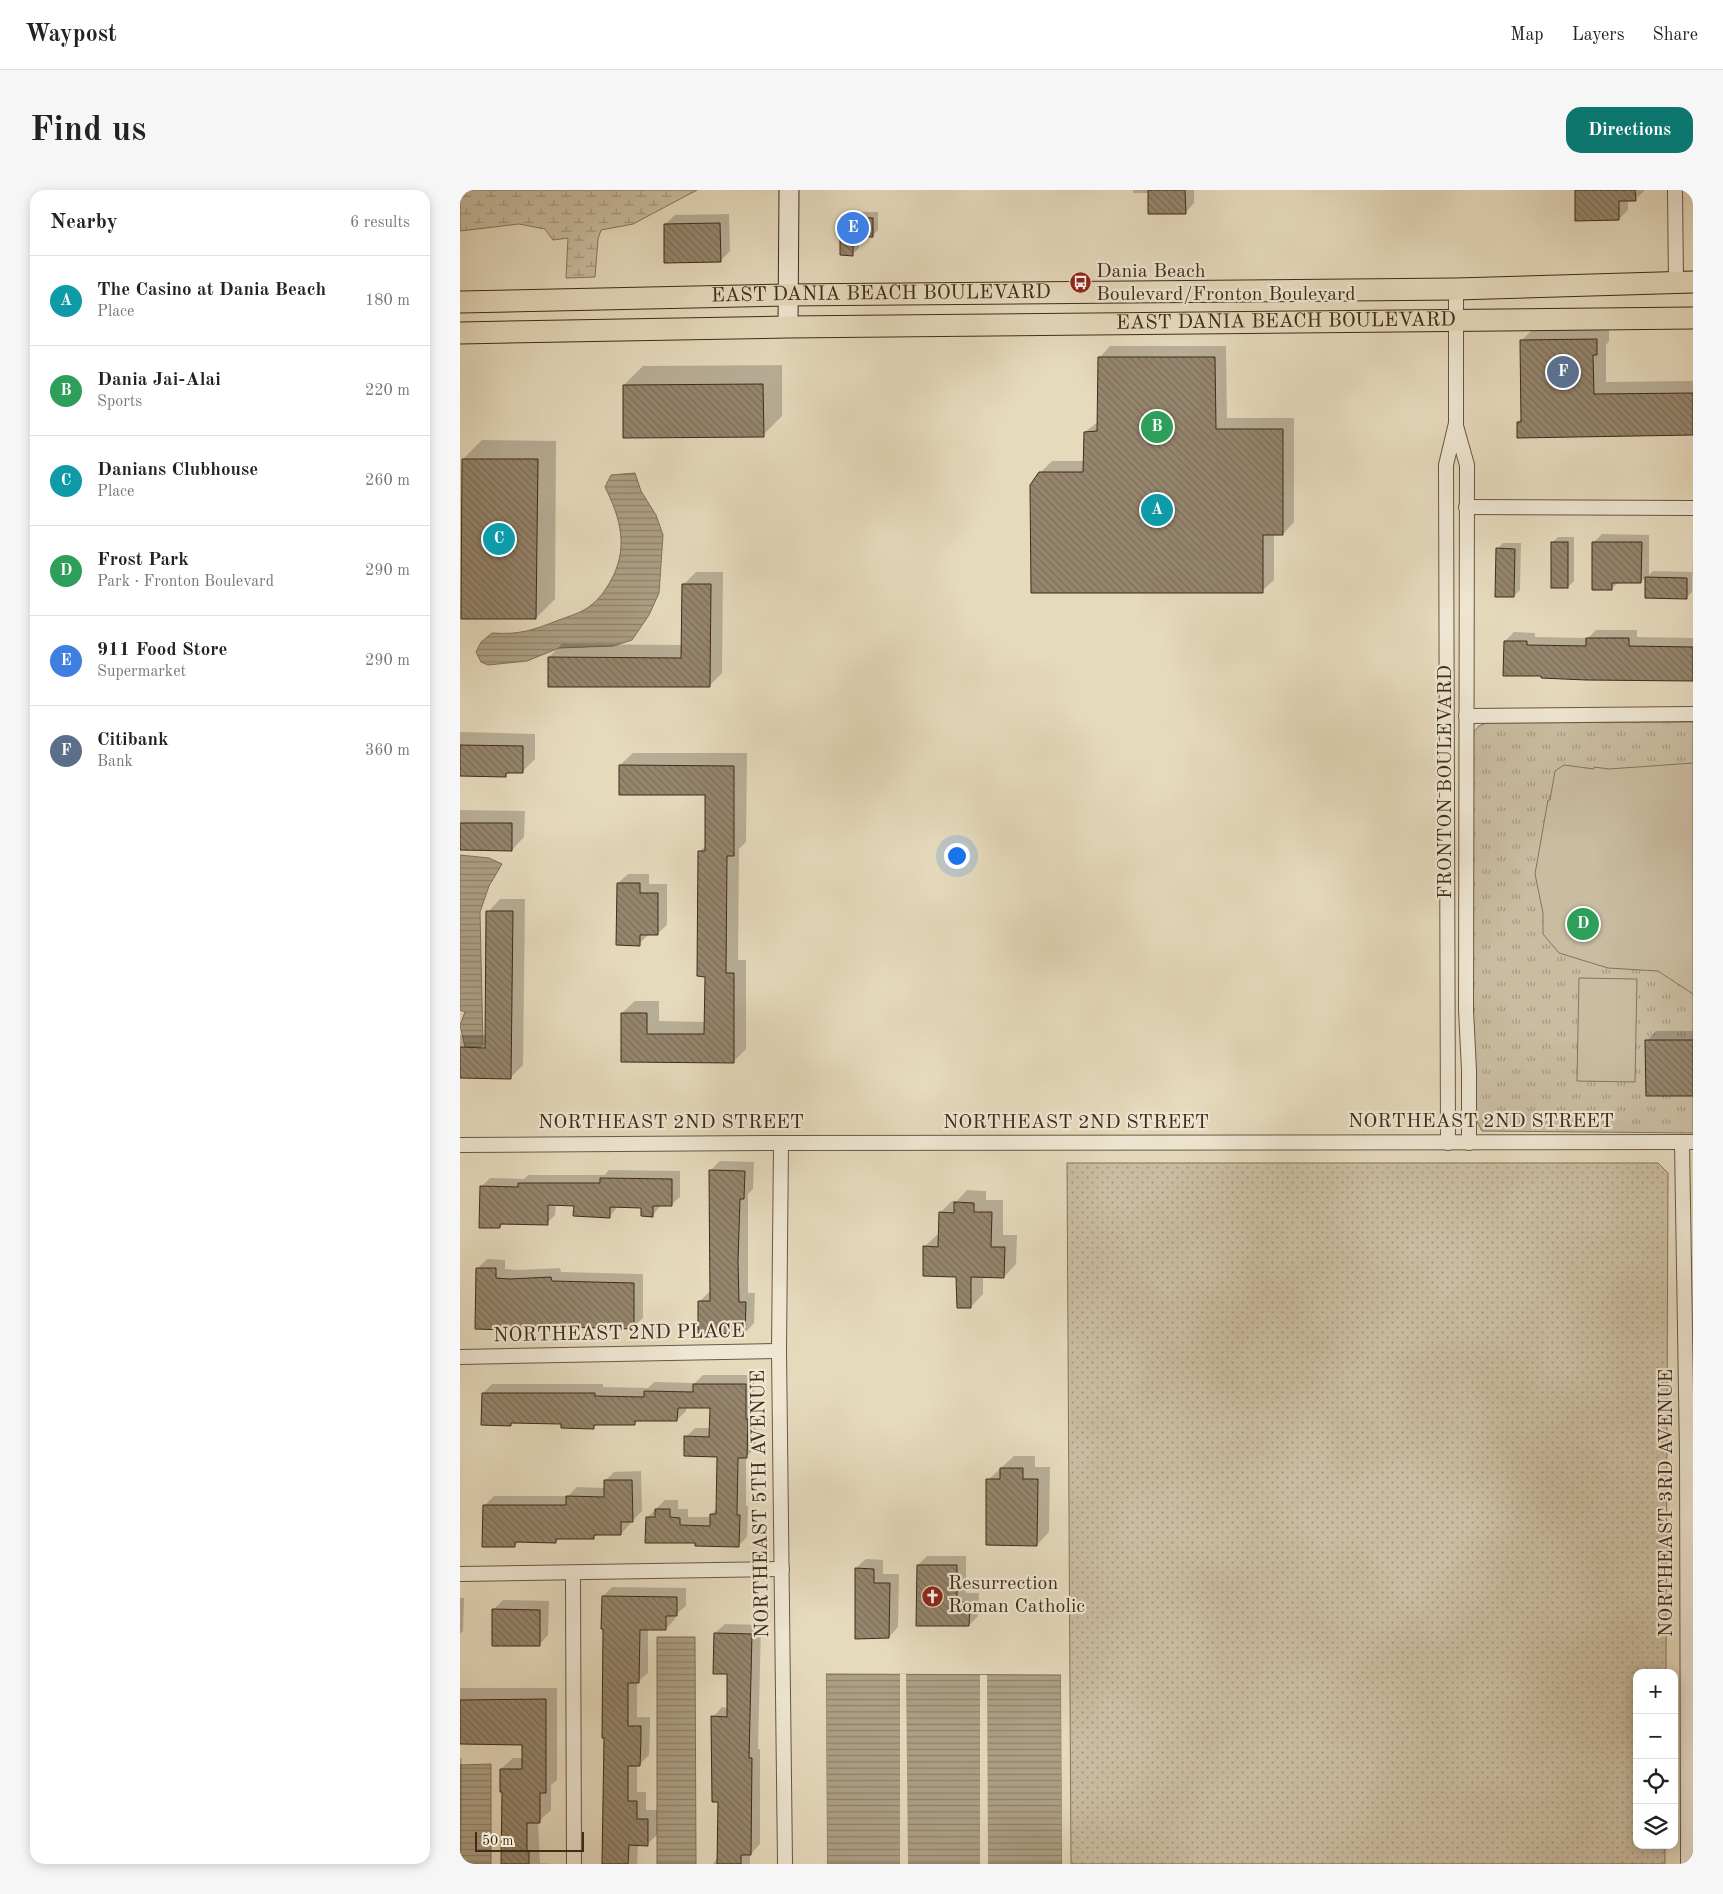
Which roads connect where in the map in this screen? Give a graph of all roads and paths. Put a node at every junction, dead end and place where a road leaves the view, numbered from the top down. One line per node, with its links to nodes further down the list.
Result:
1 (789, 190): 6 (street)
2 (1675, 190): 3 (street)
3 (1684, 282): 4 (main road, EAST DANIA BEACH BOULEVARD)
4 (1456, 289): 5 (main road, EAST DANIA BEACH BOULEVARD); 11 (street, FRONTON BOULEVARD)
5 (1090, 292): 6 (main road, EAST DANIA BEACH BOULEVARD); 12 (main road)
6 (787, 295): 7 (main road, EAST DANIA BEACH BOULEVARD); 13 (street)
7 (550, 301): 8 (main road, EAST DANIA BEACH BOULEVARD); 9 (main road)
8 (460, 302)
9 (460, 310)
10 (1693, 318): 11 (main road, EAST DANIA BEACH BOULEVARD)
11 (1456, 322): 12 (main road, EAST DANIA BEACH BOULEVARD); 15 (street, FRONTON BOULEVARD)
12 (1034, 325): 13 (main road, EAST DANIA BEACH BOULEVARD)
13 (788, 327): 14 (main road, EAST DANIA BEACH BOULEVARD)
14 (460, 333)
15 (1456, 423): 16 (street, FRONTON BOULEVARD); 22 (street, FRONTON BOULEVARD)
16 (1466, 507): 17 (street); 19 (street, FRONTON BOULEVARD)
17 (1693, 508)
18 (1693, 714): 19 (street)
19 (1466, 716): 23 (street, FRONTON BOULEVARD)
20 (1688, 1142): 23 (street, NORTHEAST 2ND STREET); 27 (street, NORTHEAST 3RD AVENUE)
21 (781, 1143): 22 (street, NORTHEAST 2ND STREET); 24 (street, NORTHEAST 2ND STREET); 25 (street, NORTHEAST 5TH AVENUE)
22 (1448, 1143): 23 (street, NORTHEAST 2ND STREET)
23 (1469, 1143)
24 (460, 1145)
25 (780, 1351): 26 (street, NORTHEAST 2ND PLACE); 28 (street, NORTHEAST 5TH AVENUE)
26 (460, 1357)
27 (1690, 1455): 33 (street, NORTHEAST 3RD AVENUE)
28 (782, 1569): 29 (street); 32 (street, NORTHEAST 5TH AVENUE)
29 (573, 1572): 30 (street); 31 (street)
30 (460, 1574)
31 (574, 1864)
32 (785, 1864)
33 (1688, 1864)

